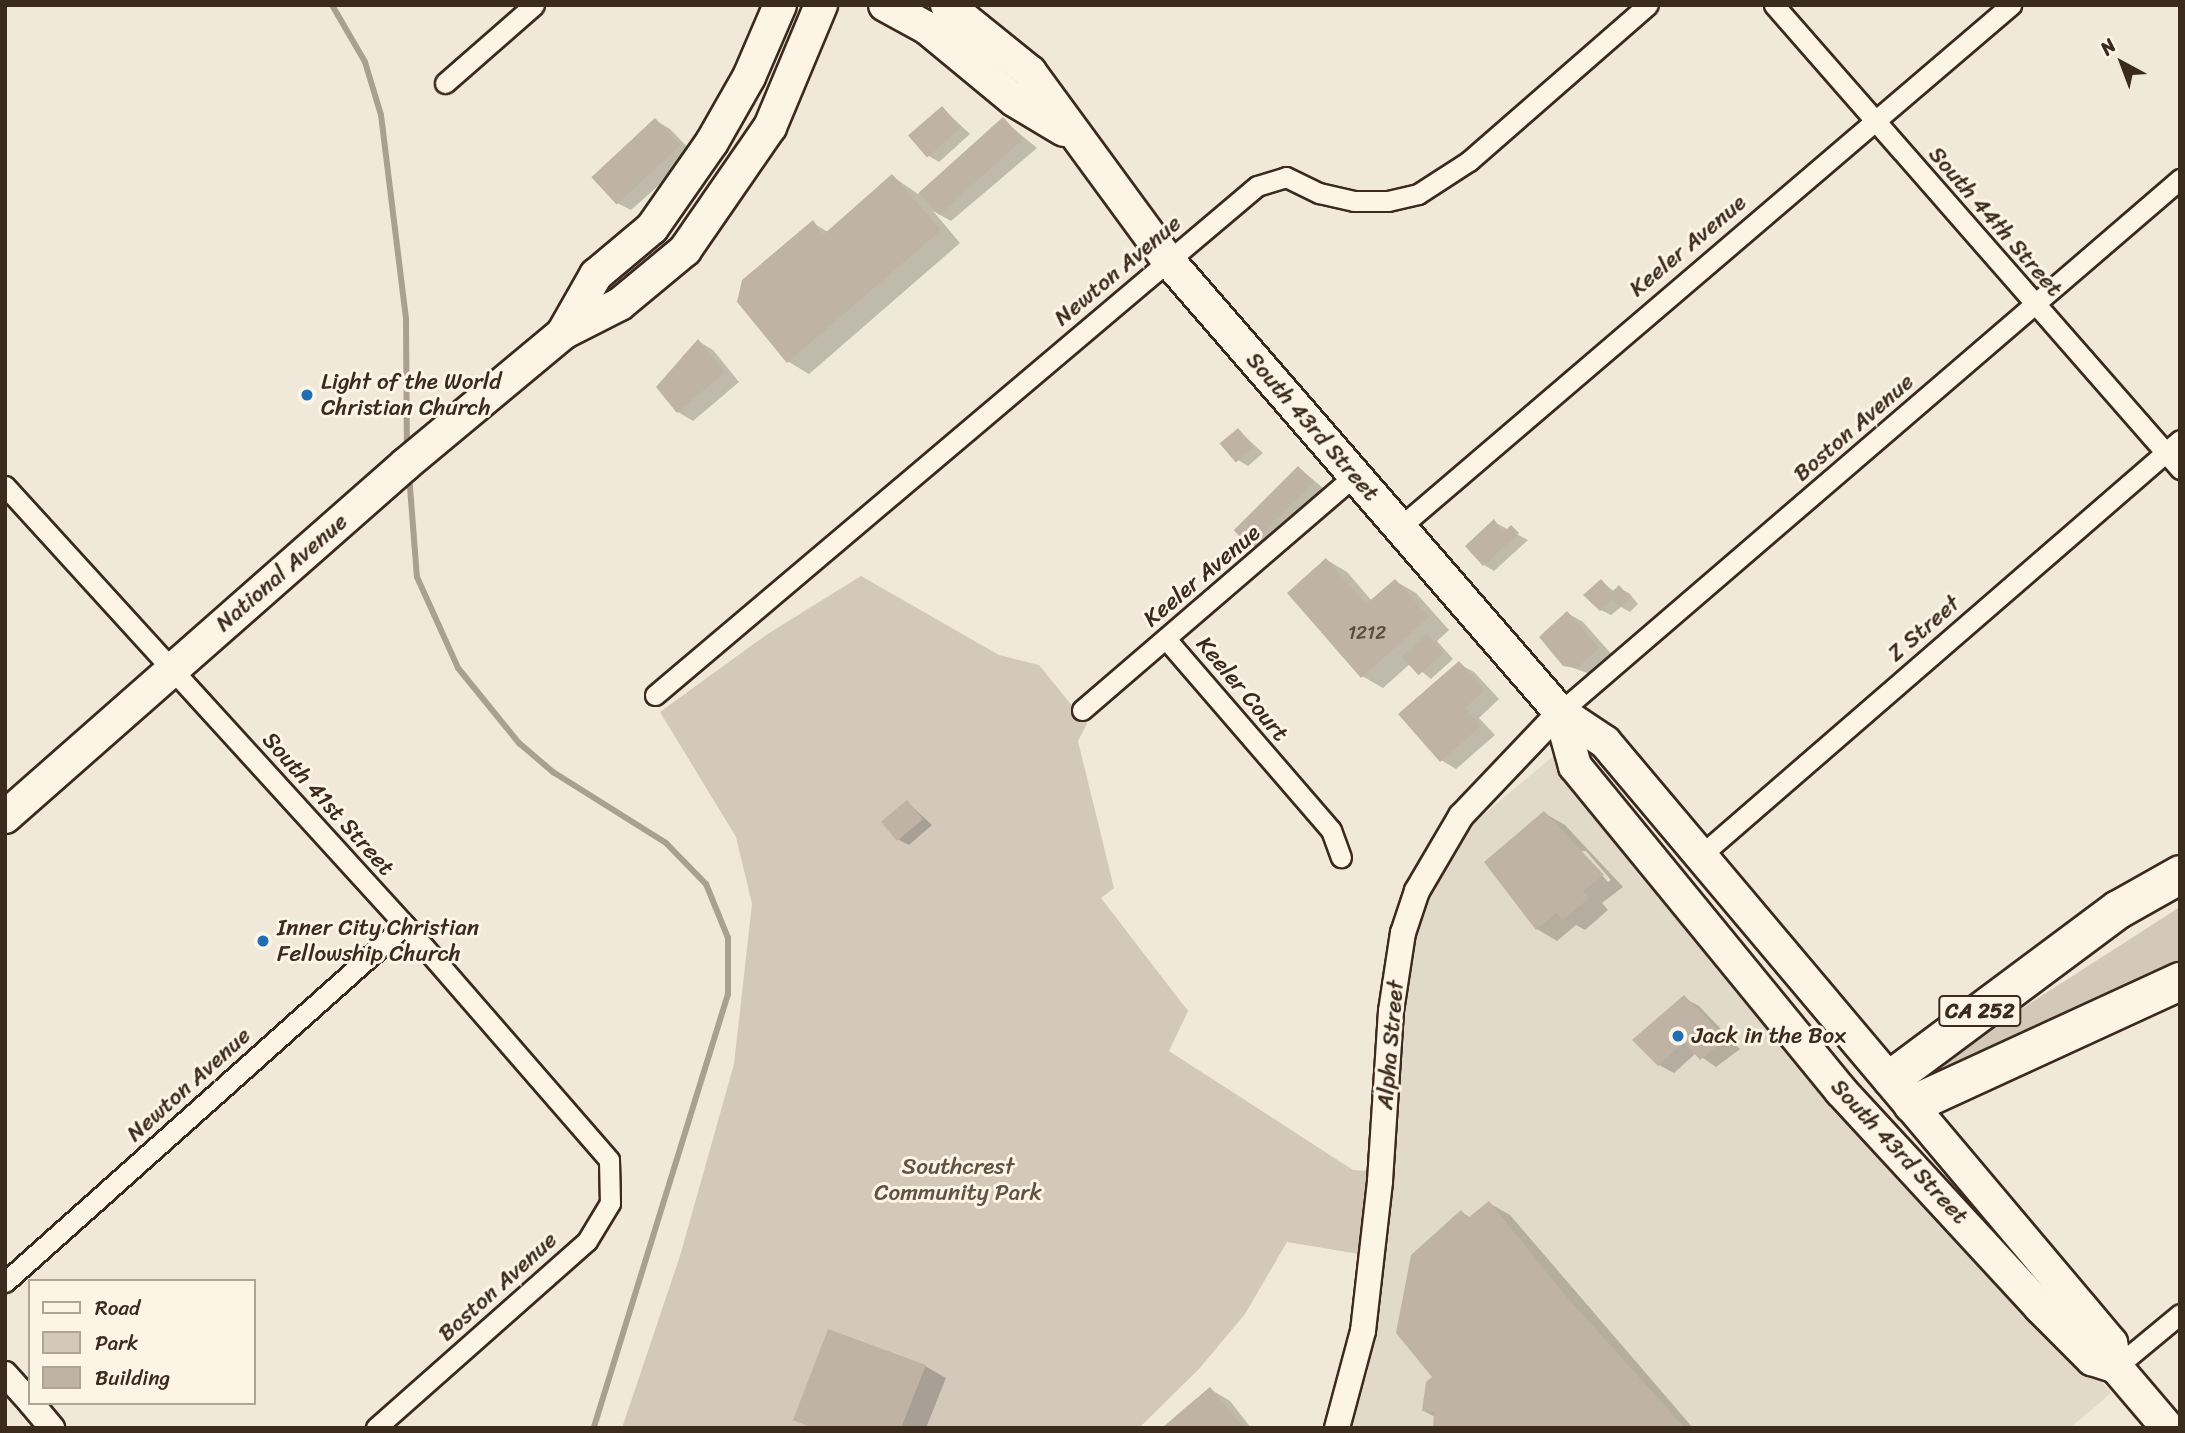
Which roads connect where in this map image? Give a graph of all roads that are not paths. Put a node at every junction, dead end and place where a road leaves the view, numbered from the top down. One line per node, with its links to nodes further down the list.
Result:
1 (534, 5): 9 (street)
2 (780, 5): 12 (main road, National Avenue)
3 (821, 5): 15 (main road, National Avenue)
4 (885, 5): 11 (main road, South 43rd Street)
5 (947, 5): 11 (main road, South 43rd Street)
6 (1648, 5): 14 (street, Newton Avenue)
7 (1774, 5): 10 (street, South 44th Street)
8 (2011, 5): 10 (street, Keeler Avenue)
9 (445, 83)
10 (1873, 120): 16 (street, South 44th Street); 22 (street, Keeler Avenue)
11 (1072, 135): 14 (main road, South 43rd Street)
12 (712, 142): 15 (main road); 17 (main road, National Avenue)
13 (2180, 179): 16 (street, Boston Avenue)
14 (1167, 259): 20 (main road, South 43rd Street); 25 (street, Newton Avenue)
15 (654, 275): 17 (main road, National Avenue)
16 (2034, 304): 18 (street, South 44th Street); 27 (street, Boston Avenue)
17 (563, 333): 24 (main road, National Avenue)
18 (2173, 447): 19 (street, South 44th Street); 29 (street, Z Street)
19 (2180, 469)
20 (1353, 477): 22 (main road, South 43rd Street); 23 (street, Keeler Avenue)
21 (5, 486): 24 (street, South 41st Street)
22 (1400, 527): 27 (main road, South 43rd Street)
23 (1166, 639): 26 (street, Keeler Avenue); 30 (street, Keeler Court)
24 (171, 670): 28 (main road, National Avenue); 32 (street, South 41st Street)
25 (655, 695)
26 (1082, 710)
27 (1559, 712): 29 (main road, South 43rd Street); 35 (main road, South 43rd Street); 45 (street, Alpha Street)
28 (5, 817)
29 (1700, 856): 34 (main road, South 43rd Street)
30 (1341, 857)
31 (2180, 874): 34 (highway, CA 252)
32 (405, 925): 36 (street, South 41st Street); 37 (street, Newton Avenue)
33 (2180, 981): 34 (highway)
34 (1902, 1091): 35 (main road); 39 (main road, South 43rd Street)
35 (1864, 1117): 39 (main road, South 43rd Street)
36 (609, 1160): 44 (street, Boston Avenue)
37 (5, 1282)
38 (2180, 1314): 39 (street)
39 (2116, 1367): 46 (main road, South 43rd Street)
40 (5, 1374): 41 (street)
41 (28, 1401)
42 (32, 1405): 43 (street)
43 (52, 1428)
44 (376, 1428)
45 (1337, 1428)
46 (2168, 1428)

